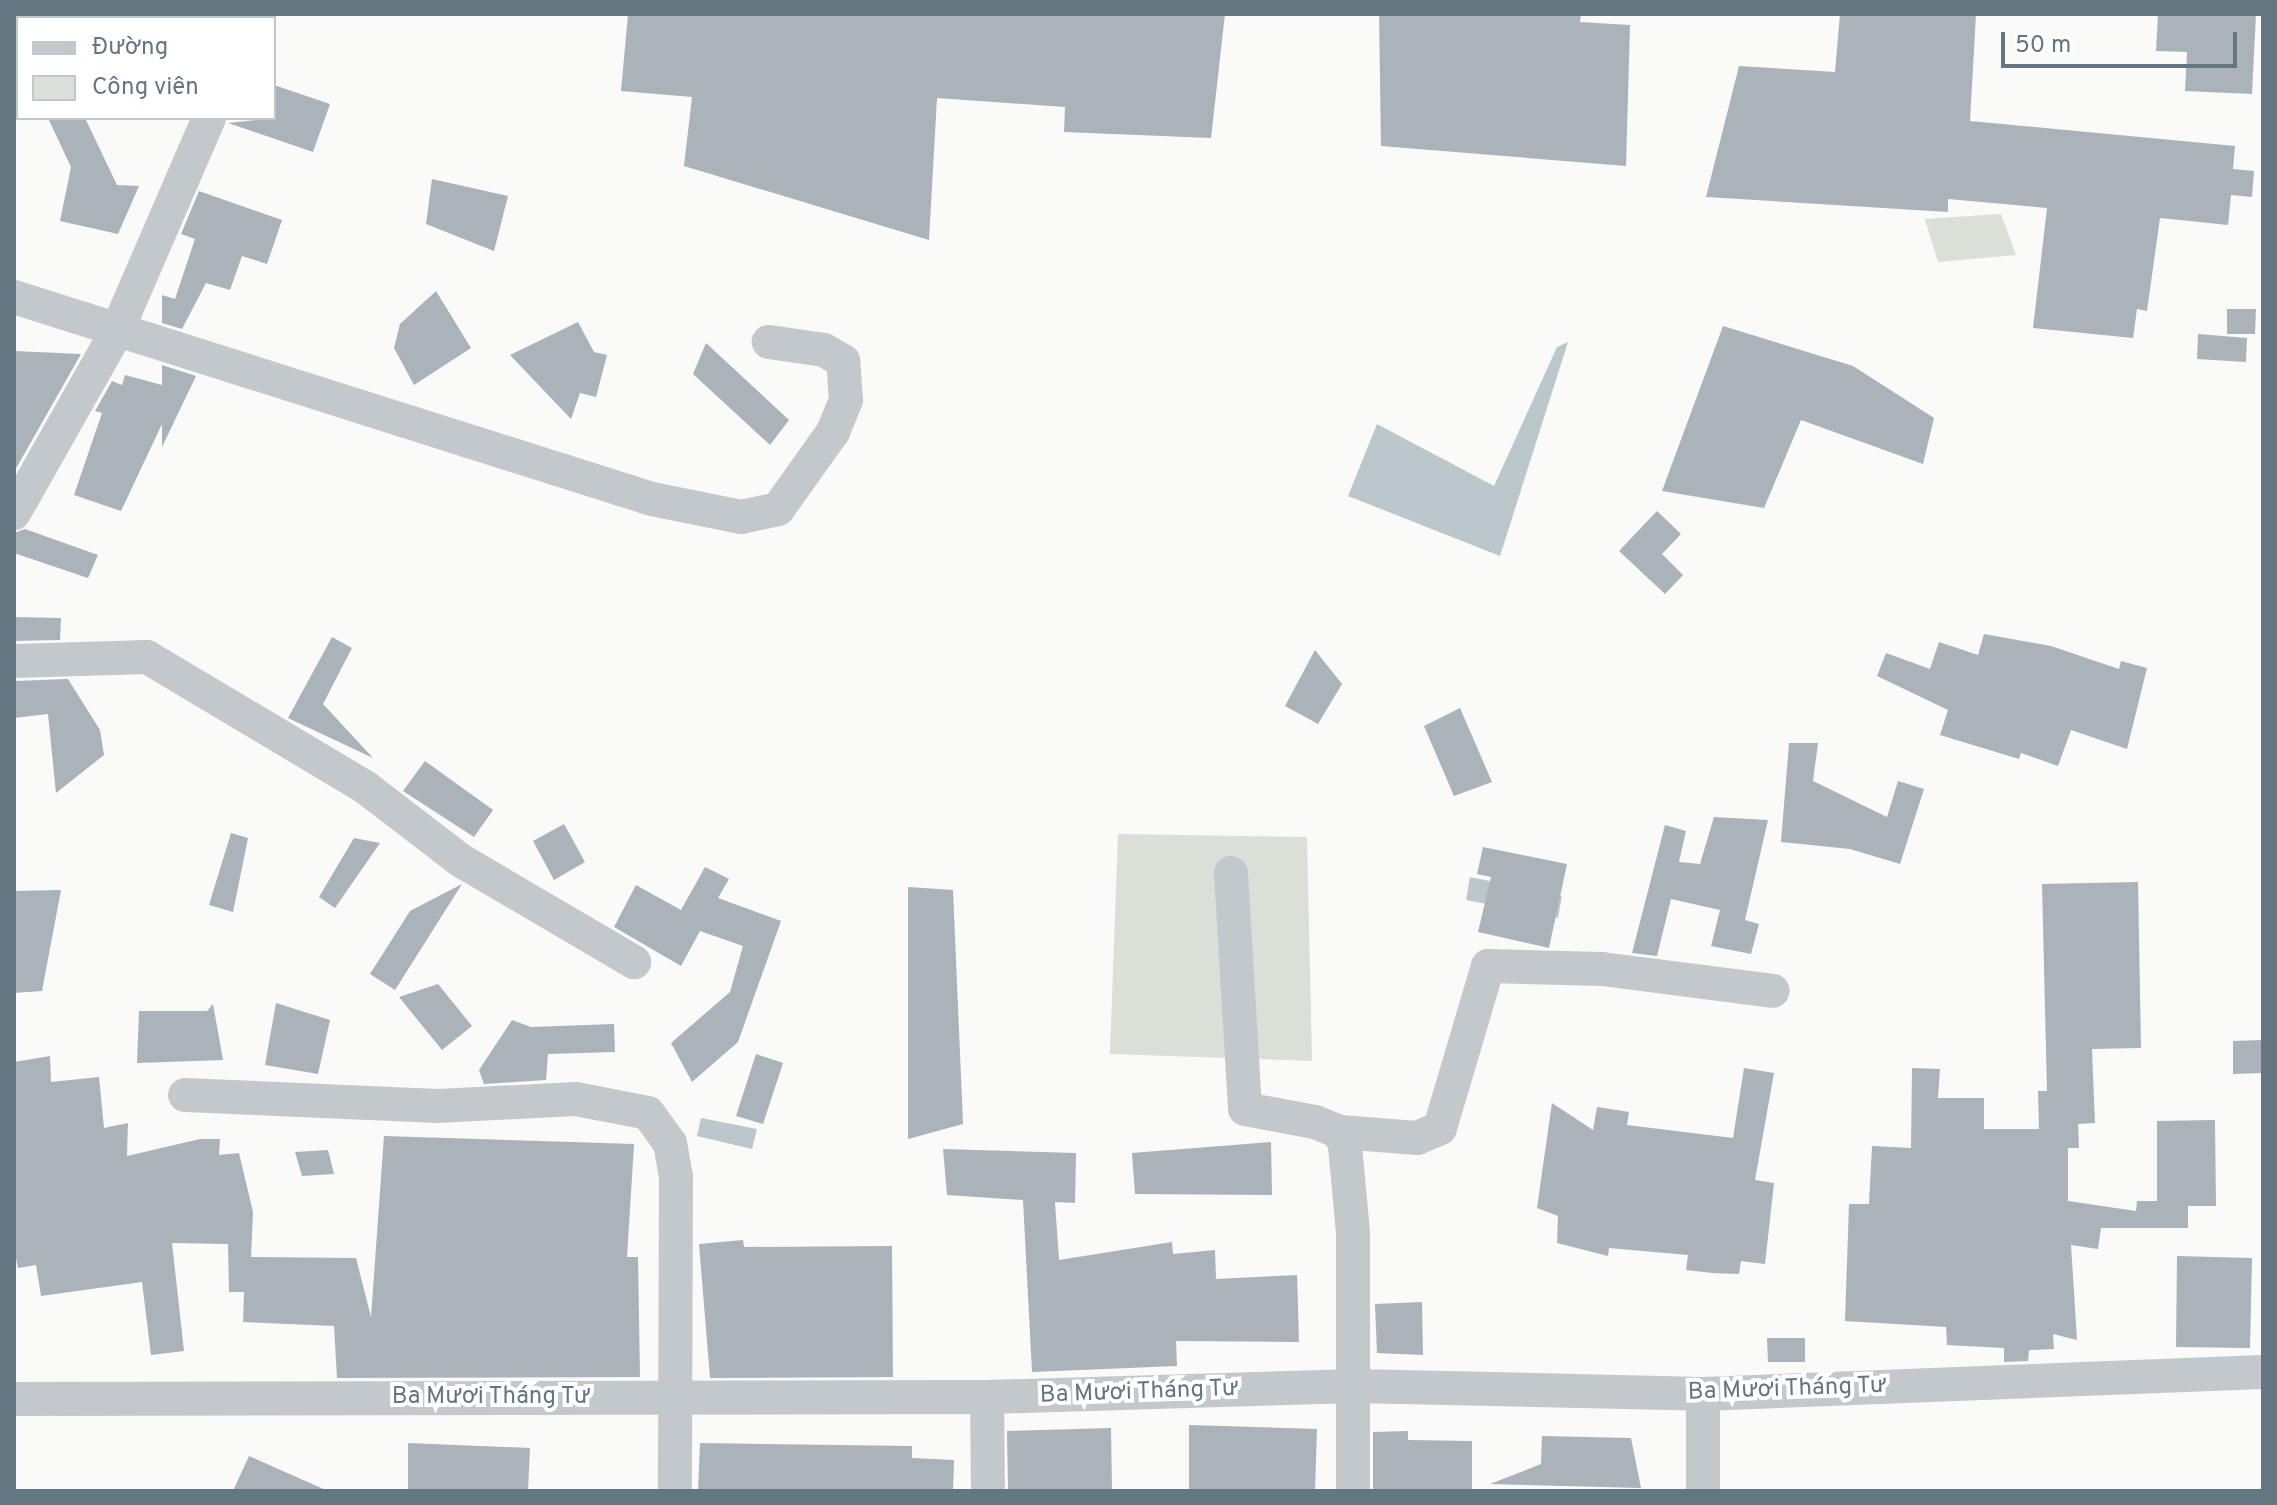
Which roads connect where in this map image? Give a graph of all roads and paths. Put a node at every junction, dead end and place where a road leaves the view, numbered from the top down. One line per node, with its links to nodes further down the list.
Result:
1 (208, 120): 3 (street)
2 (14, 297): 3 (street)
3 (116, 333): 4 (street); 5 (street)
4 (769, 342)
5 (14, 513)
6 (14, 661): 8 (street)
7 (1231, 873): 11 (street)
8 (634, 962)
9 (1773, 991): 11 (street)
10 (185, 1095): 16 (street)
11 (1340, 1132): 13 (street)
12 (2263, 1372): 14 (street, Ba Mươi Tháng Tư)
13 (1356, 1386): 14 (street, Ba Mươi Tháng Tư); 15 (street, Ba Mươi Tháng Tư); 20 (street)
14 (1703, 1394): 21 (street)
15 (987, 1397): 16 (street, Ba Mươi Tháng Tư); 19 (street)
16 (675, 1398): 17 (street, Ba Mươi Tháng Tư); 18 (street)
17 (14, 1399)
18 (675, 1491)
19 (988, 1491)
20 (1353, 1491)
21 (1703, 1491)

